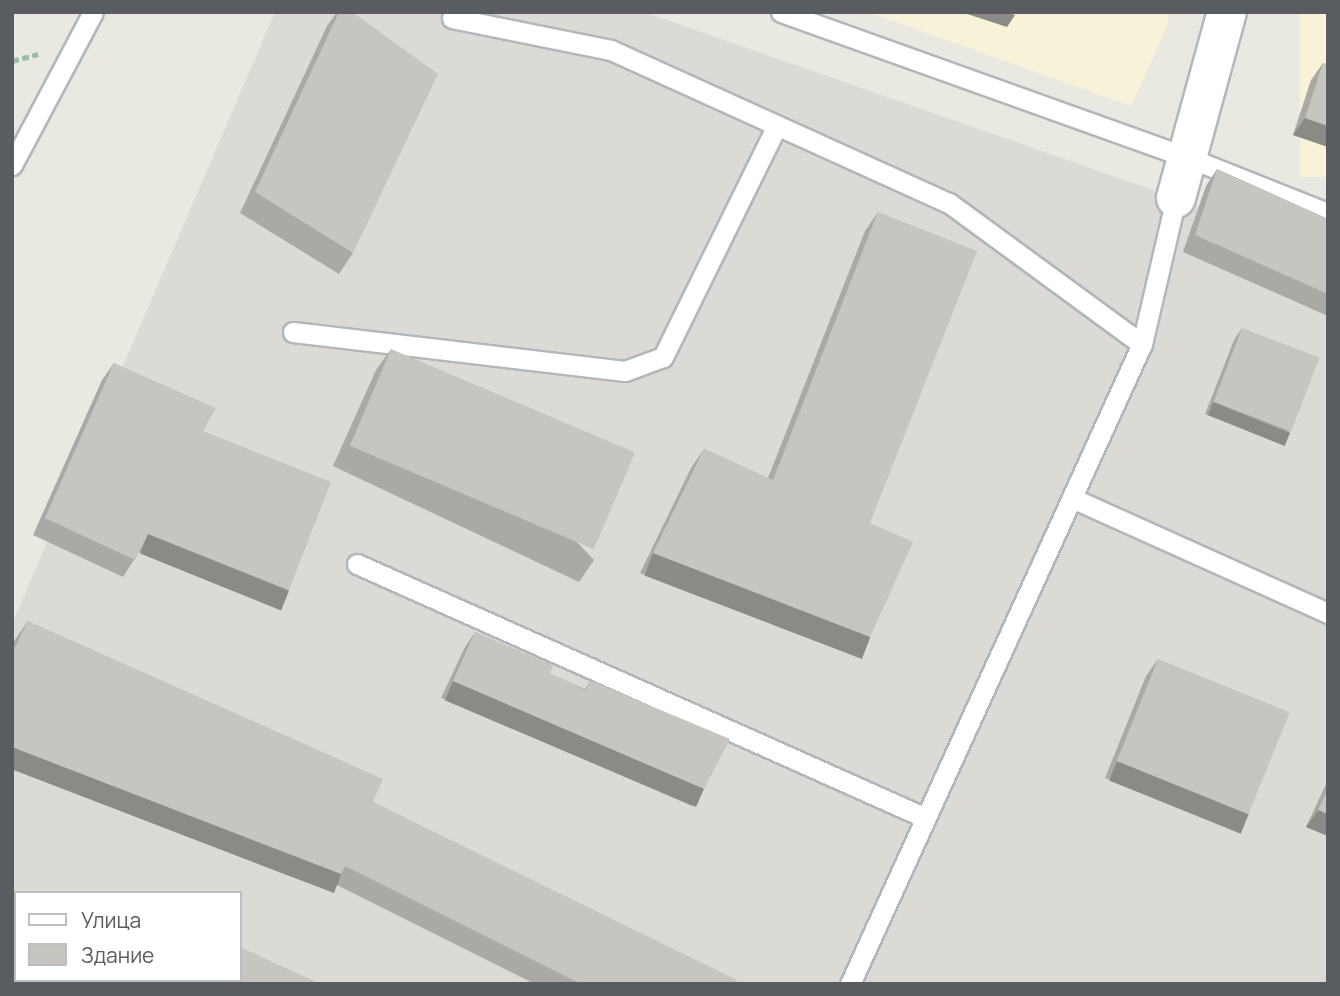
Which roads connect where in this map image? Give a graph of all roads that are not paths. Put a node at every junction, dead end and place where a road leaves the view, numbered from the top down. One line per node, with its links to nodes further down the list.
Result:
1 (93, 12): 7 (lane)
2 (781, 12): 6 (lane)
3 (1227, 12): 6 (street)
4 (452, 18): 5 (lane)
5 (776, 127): 10 (lane); 11 (lane)
6 (1187, 157): 8 (street); 9 (lane)
7 (12, 165)
8 (1176, 198): 11 (lane)
9 (1328, 213)
10 (293, 332)
11 (1142, 344): 12 (lane)
12 (1072, 498): 14 (lane); 15 (lane)
13 (357, 564): 15 (lane)
14 (1328, 613)
15 (926, 818): 16 (lane)
16 (850, 984)

